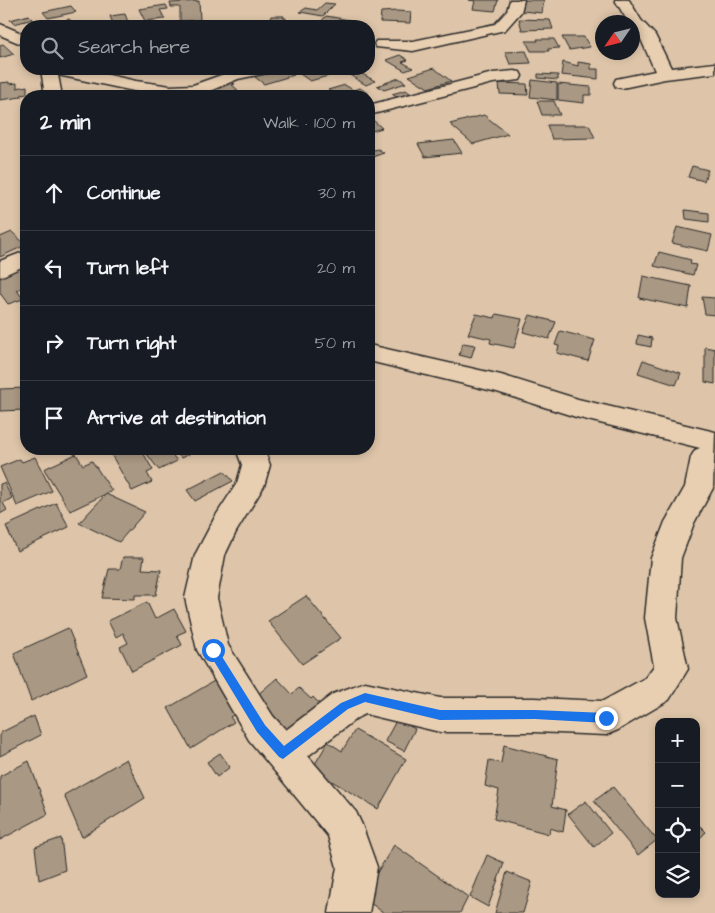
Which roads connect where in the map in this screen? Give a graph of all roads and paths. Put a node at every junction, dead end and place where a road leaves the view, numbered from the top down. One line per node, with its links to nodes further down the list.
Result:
1 (517, 0): 5 (street)
2 (622, 0): 7 (street)
3 (0, 29): 4 (street)
4 (20, 38)
5 (382, 44)
6 (715, 68): 7 (street)
7 (665, 74): 12 (street)
8 (50, 75): 13 (street)
9 (88, 75): 14 (street)
10 (236, 75): 15 (street)
11 (514, 76): 16 (street)
12 (622, 83)
13 (52, 90)
14 (148, 90)
15 (193, 90)
16 (375, 108)
17 (20, 259): 18 (street)
18 (0, 270)
19 (375, 354): 20 (street)
20 (712, 454): 22 (street)
21 (252, 455): 22 (street)
22 (283, 754): 23 (street)
23 (350, 913)

